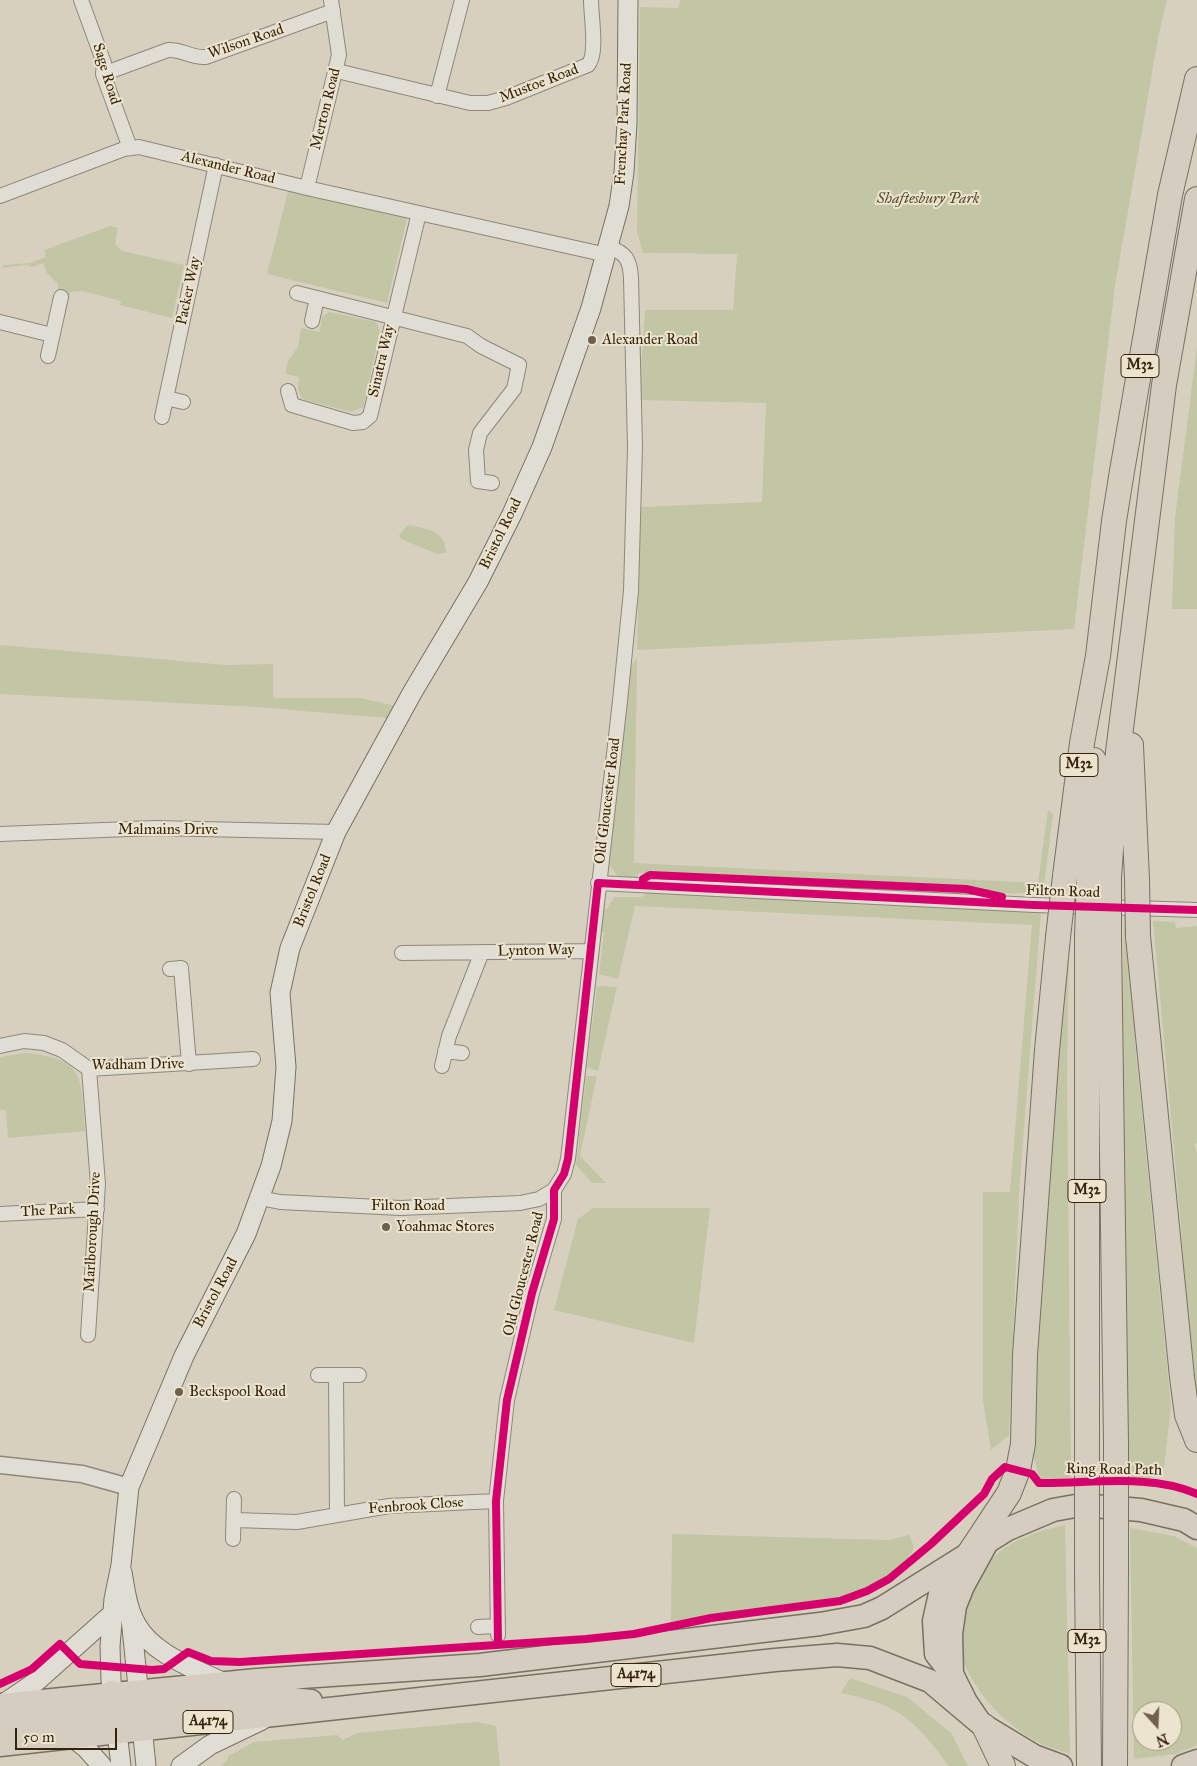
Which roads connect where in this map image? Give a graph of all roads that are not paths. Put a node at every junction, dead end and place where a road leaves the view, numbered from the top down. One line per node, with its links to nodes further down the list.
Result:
1 (81, 0): 7 (street, Sage Road)
2 (462, 0): 9 (street)
3 (591, 0): 9 (street, Mustoe Road)
4 (628, 0): 16 (main road, Frenchay Park Road)
5 (332, 5): 6 (street, Merton Road); 7 (street, Wilson Road)
6 (337, 71): 9 (street, Mustoe Road); 12 (street, Merton Road)
7 (102, 74): 10 (street, Sage Road)
8 (1197, 79): 30 (highway, M32)
9 (437, 96)
10 (130, 148): 11 (street, Alexander Road); 13 (street, Alexander Road)
11 (216, 165): 12 (street, Alexander Road); 26 (street, Packer Way)
12 (307, 188): 15 (street, Alexander Road)
13 (0, 196)
14 (1197, 199): 31 (highway, M32)
15 (419, 213): 16 (street, Alexander Road); 20 (street, Sinatra Way)
16 (608, 251): 32 (main road, Bristol Road); 35 (street, Old Gloucester Road)
17 (297, 293): 19 (street)
18 (61, 298): 23 (street)
19 (318, 298): 20 (street); 21 (street)
20 (393, 317): 25 (street, Sinatra Way); 29 (street)
21 (312, 321)
22 (0, 322): 23 (street)
23 (52, 334): 24 (street)
24 (48, 356)
25 (288, 391)
26 (166, 398): 27 (street); 28 (street, Packer Way)
27 (183, 402)
28 (162, 418)
29 (492, 483)
30 (1098, 656): 34 (highway, M32); 66 (highway, M32, bridge)
31 (1127, 688): 34 (highway, M32); 57 (highway, M32, bridge)
32 (336, 832): 33 (street, Malmains Drive); 50 (main road, Bristol Road)
33 (0, 834)
34 (1099, 877): 37 (highway, M32, bridge)
35 (598, 883): 36 (street, Filton Road); 38 (street, Old Gloucester Road)
36 (1197, 910)
37 (1098, 937): 86 (highway, M32, bridge); 87 (highway, M32, bridge)
38 (591, 951): 39 (street, Lynton Way); 49 (street, Old Gloucester Road)
39 (482, 952): 40 (street, Lynton Way); 43 (street, Lynton Way)
40 (402, 953)
41 (170, 969): 46 (street)
42 (0, 1046): 48 (street, Wadham Drive)
43 (445, 1050): 44 (street); 47 (street, Lynton Way)
44 (462, 1053)
45 (253, 1059): 46 (street, Wadham Drive)
46 (189, 1064): 48 (street, Wadham Drive)
47 (442, 1066)
48 (89, 1069): 51 (street, Marlborough Drive)
49 (554, 1190): 50 (street, Filton Road); 61 (street, Old Gloucester Road)
50 (260, 1198): 59 (main road, Bristol Road)
51 (97, 1209): 52 (street, The Park); 53 (street, Marlborough Drive)
52 (0, 1214)
53 (88, 1335)
54 (318, 1375): 55 (street)
55 (336, 1375): 56 (street); 62 (street)
56 (359, 1375)
57 (1197, 1440)
58 (0, 1465): 59 (street)
59 (129, 1487): 67 (main road, Bristol Road)
60 (234, 1499): 63 (street)
61 (496, 1501): 62 (street, Fenbrook Close); 68 (street, Old Gloucester Road)
62 (337, 1515): 63 (street, Fenbrook Close)
63 (234, 1520): 65 (street)
64 (1197, 1528): 66 (highway)
65 (233, 1539)
66 (974, 1551): 69 (highway, A4174); 76 (highway)
67 (121, 1611): 69 (main road); 70 (main road); 72 (main road); 73 (main road, Bristol Road)
68 (478, 1627)
69 (224, 1682): 72 (highway, A4174)
70 (0, 1705): 73 (highway, A4174)
71 (360, 1705): 72 (highway); 74 (highway, A4174); 76 (highway, A4174)
72 (141, 1709): 73 (highway); 73 (highway, A4174); 74 (highway, A4174); 82 (main road)
73 (115, 1712): 75 (highway, A4174); 77 (highway, A4174); 81 (main road, Bristol Road)
74 (272, 1715): 83 (main road)
75 (0, 1724)
76 (982, 1725): 84 (highway); 85 (highway)
77 (72, 1737): 78 (highway, A4174); 80 (main road)
78 (0, 1745)
79 (1197, 1761): 88 (highway)
80 (102, 1766)
81 (121, 1766)
82 (146, 1766)
83 (181, 1766)
84 (1003, 1766)
85 (1061, 1766)
86 (1089, 1766)
87 (1115, 1766)
88 (1184, 1766)

